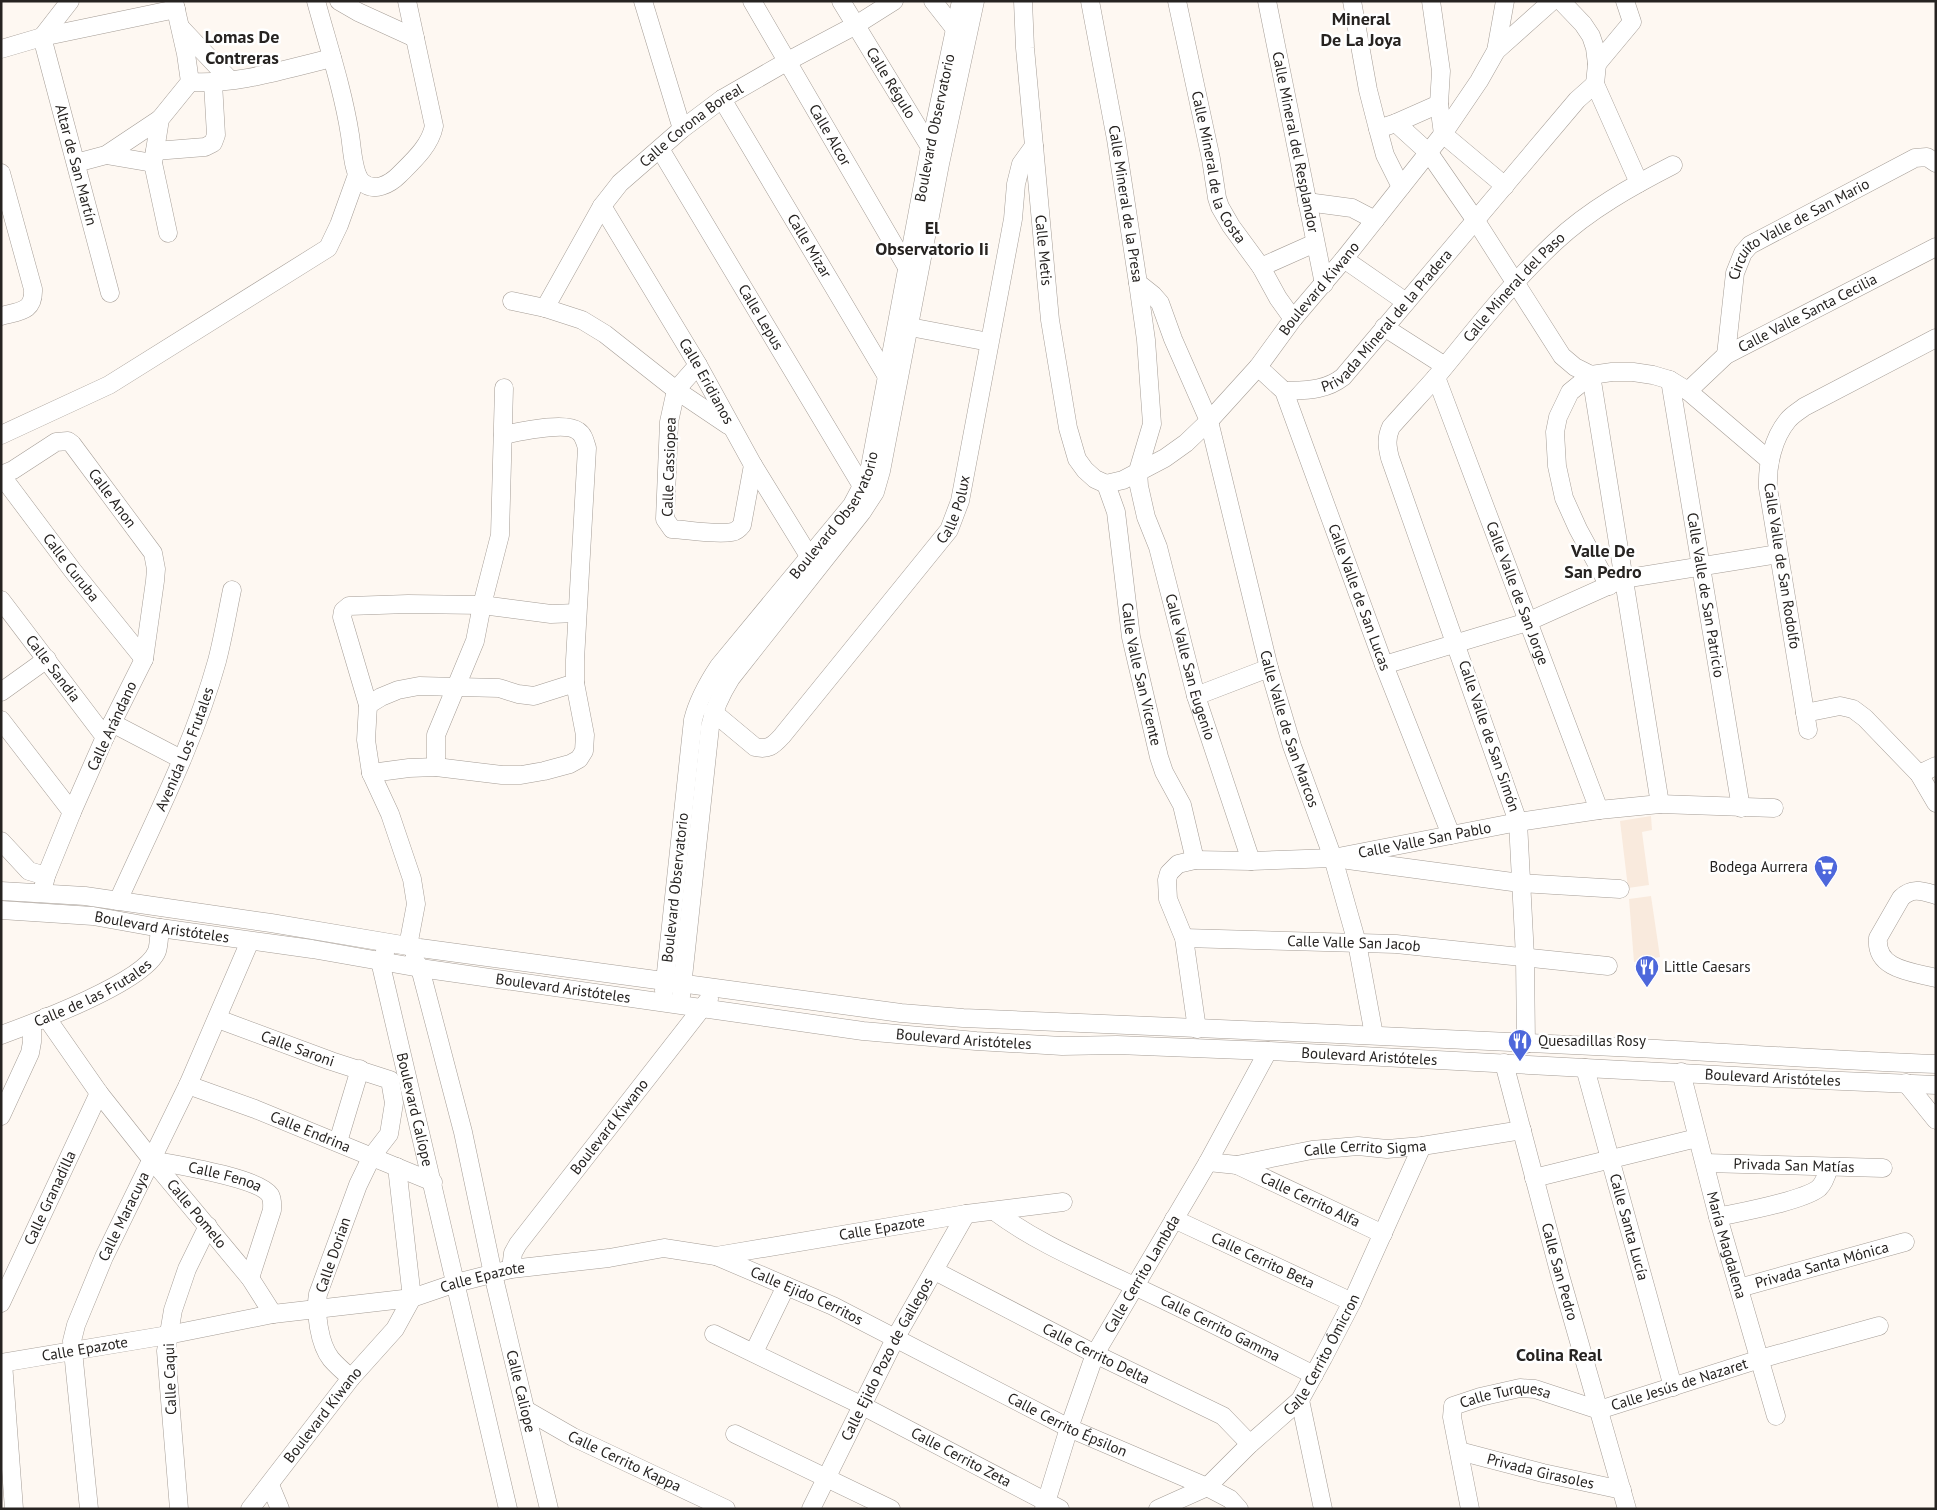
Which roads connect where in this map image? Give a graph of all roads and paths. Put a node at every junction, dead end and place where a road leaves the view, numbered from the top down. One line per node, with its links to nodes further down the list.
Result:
1 (70, 1): 26 (street)
2 (316, 1): 30 (street)
3 (339, 1): 27 (street)
4 (407, 1): 27 (street)
5 (643, 1): 40 (street)
6 (752, 1): 31 (street, Calle Alcor)
7 (841, 1): 23 (street, Calle Régulo)
8 (894, 1): 23 (street, Calle Corona Boreal)
9 (933, 1): 25 (street)
10 (961, 1): 25 (street, Boulevard Observatorio)
11 (975, 1): 51 (street, Boulevard Observatorio)
12 (1023, 1): 43 (street, Calle Metis)
13 (1090, 1): 70 (street, Calle Mineral de la Presa)
14 (1178, 1): 68 (street, Calle Mineral de la Costa)
15 (1267, 1): 58 (street, Calle Mineral del Resplandor)
16 (1352, 1): 41 (street)
17 (1431, 1): 37 (street)
18 (1505, 1): 29 (street)
19 (1552, 1): 29 (street)
20 (1561, 1): 32 (street)
21 (1624, 1): 32 (street)
22 (175, 5): 24 (street); 26 (street)
23 (856, 25): 31 (street, Calle Corona Boreal); 44 (street, Calle Régulo)
24 (180, 26): 33 (street); 34 (street)
25 (955, 29): 44 (street, Boulevard Observatorio)
26 (42, 37): 28 (street); 49 (street, Altar de San Martín)
27 (415, 38): 54 (street)
28 (1, 49)
29 (1496, 51): 42 (street, Boulevard Kiwano)
30 (332, 58): 34 (street); 54 (street)
31 (788, 61): 36 (street, Calle Corona Boreal); 69 (street, Calle Alcor)
32 (1597, 64): 35 (street)
33 (190, 82): 34 (street); 38 (street)
34 (222, 82): 48 (street)
35 (1595, 84): 55 (street); 56 (street, Privada Mineral de la Pradera)
36 (722, 99): 40 (street, Calle Corona Boreal); 88 (street, Calle Mizar)
37 (1439, 104): 39 (street); 42 (street)
38 (160, 118): 47 (street); 48 (street)
39 (1396, 123): 41 (street); 46 (street)
40 (682, 129): 45 (street, Calle Corona Boreal)
41 (1378, 129): 57 (street)
42 (1443, 134): 46 (street, Boulevard Kiwano); 56 (street)
43 (1034, 146): 60 (street, Calle Polux); 63 (street, Calle Metis)
44 (930, 147): 51 (street, Calle Régulo); 69 (street, Boulevard Observatorio)
45 (660, 149): 59 (street, Calle Corona Boreal); 105 (street, Calle Lepus)
46 (1430, 153): 57 (street, Boulevard Kiwano); 62 (street)
47 (106, 155): 48 (street); 49 (street)
48 (154, 157): 64 (street)
49 (76, 163): 73 (street, Altar de San Martín)
50 (1936, 163): 83 (street, Circuito Valle de San Mario)
51 (940, 164): 79 (street, Boulevard Observatorio)
52 (1673, 165): 55 (street, Calle Mineral del Paso)
53 (1, 173): 77 (street)
54 (357, 175): 97 (street)
55 (1639, 183): 71 (street, Calle Mineral del Paso)
56 (1505, 186): 62 (street, Privada Mineral de la Pradera)
57 (1401, 188): 61 (street, Boulevard Kiwano)
58 (1307, 202): 61 (street); 65 (street, Calle Mineral del Resplandor)
59 (602, 206): 76 (street, Calle Corona Boreal); 84 (street, Calle Eridianos)
60 (1014, 219): 63 (street); 82 (street, Calle Polux)
61 (1376, 220): 67 (street, Boulevard Kiwano)
62 (1476, 221): 71 (street); 75 (street, Privada Mineral de la Pradera)
63 (1041, 226): 104 (street, Calle Metis)
64 (168, 233)
65 (1315, 243): 68 (street); 72 (street, Calle Mineral del Resplandor)
66 (1936, 247): 83 (street, Calle Valle Santa Cecilia)
67 (1344, 259): 72 (street, Boulevard Kiwano); 75 (street)
68 (1261, 266): 78 (street, Calle Mineral de la Costa)
69 (908, 269): 88 (street, Boulevard Observatorio)
70 (1138, 283): 95 (street, Calle Mineral de la Presa); 102 (street)
71 (1514, 283): 86 (street, Calle Mineral del Paso); 87 (street)
72 (1324, 284): 78 (street, Boulevard Kiwano)
73 (110, 293)
74 (512, 301): 76 (street, Calle Cassiopea)
75 (1406, 302): 80 (street, Privada Mineral de la Pradera)
76 (545, 308): 91 (street, Calle Cassiopea)
77 (1, 316)
78 (1293, 319): 85 (street, Boulevard Kiwano)
79 (910, 327): 82 (street); 94 (street, Boulevard Observatorio)
80 (1384, 327): 86 (street); 92 (street, Privada Mineral de la Pradera)
81 (1936, 338): 100 (street)
82 (990, 342): 127 (street, Calle Polux)
83 (1726, 356): 93 (street, Calle Valle Santa Cecilia)
84 (698, 365): 91 (street, Calle Cassiopea); 96 (street, Calle Eridianos)
85 (1258, 366): 92 (street, Calle Valle de San Lucas); 95 (street, Boulevard Kiwano)
86 (1440, 371): 99 (street, Calle Mineral del Paso); 115 (street, Calle Valle de San Jorge)
87 (1591, 375): 89 (street); 110 (street); 110 (street)
88 (887, 377): 94 (street, Calle Mizar); 105 (street, Boulevard Observatorio)
89 (1670, 380): 93 (street); 109 (street, Calle Valle de San Patricio)
90 (504, 388): 98 (street)
91 (676, 390): 96 (street, Calle Cassiopea); 101 (street, Calle Cassiopea)
92 (1284, 391): 119 (street, Calle Valle de San Lucas)
93 (1688, 391): 100 (street)
94 (897, 394): 121 (street, Boulevard Observatorio)
95 (1209, 420): 102 (street, Boulevard Kiwano); 120 (street, Calle Valle de San Marcos)
96 (730, 426): 101 (street, Calle Eridianos)
97 (1, 435)
98 (503, 436): 113 (street); 114 (street)
99 (1387, 441): 116 (street, Calle Valle de San Simón)
100 (1770, 460): 107 (street, Calle Valle de San Rodolfo)
101 (752, 465): 108 (street, Calle Eridianos)
102 (1138, 471): 104 (street, Boulevard Kiwano); 125 (street, Calle Valle San Eugenio)
103 (1, 475): 106 (street, Calle Anon); 118 (street, Calle Curuba)
104 (1106, 484): 145 (street, Calle Valle San Vicente)
105 (862, 486): 108 (street, Boulevard Observatorio)
106 (153, 553): 118 (street, Calle Arándano)
107 (1778, 554): 109 (street); 134 (street, Calle Valle de San Rodolfo)
108 (809, 556): 121 (street, Boulevard Observatorio)
109 (1702, 566): 110 (street); 137 (street, Calle Valle de San Patricio)
110 (1616, 582): 115 (street); 136 (street)
111 (232, 590): 130 (street, Avenida Los Frutales)
112 (1, 600): 117 (street, Calle Sandia)
113 (482, 606): 114 (street); 123 (street); 126 (street)
114 (577, 612): 122 (street)
115 (1527, 622): 116 (street); 139 (street, Calle Valle de San Jorge)
116 (1456, 642): 119 (street); 141 (street, Calle Valle de San Simón)
117 (47, 659): 124 (street); 129 (street, Calle Sandia)
118 (144, 659): 129 (street, Calle Arándano)
119 (1384, 665): 142 (street, Calle Valle de San Lucas)
120 (1269, 668): 125 (street); 144 (street, Calle Valle de San Marcos)
121 (725, 672): 127 (street, Boulevard Observatorio); 166 (street, Boulevard Observatorio)
122 (575, 683): 123 (street); 132 (street)
123 (456, 686): 126 (street); 132 (street)
124 (1, 692)
125 (1196, 696): 146 (street, Calle Valle San Eugenio)
126 (368, 705): 133 (street)
127 (714, 712): 166 (street, Boulevard Observatorio)
128 (1, 720): 140 (street)
129 (109, 730): 130 (street); 140 (street, Calle Arándano)
130 (181, 759): 153 (street, Avenida Los Frutales)
131 (1936, 766): 134 (street)
132 (436, 767): 133 (street)
133 (371, 773): 159 (street)
134 (1919, 774): 135 (street)
135 (1936, 802)
136 (1660, 804): 137 (street, Calle Valle San Pablo); 139 (street, Calle Valle San Pablo)
137 (1741, 808): 138 (street, Calle Valle San Pablo)
138 (1774, 808)
139 (1599, 810): 141 (street, Calle Valle San Pablo)
140 (72, 812): 147 (street, Calle Arándano)
141 (1518, 822): 142 (street, Calle Valle San Pablo); 148 (street, Calle Valle de San Simón)
142 (1450, 835): 144 (street, Calle Valle San Pablo)
143 (1, 841): 147 (street)
144 (1333, 858): 146 (street, Calle Valle San Pablo); 148 (street); 158 (street, Calle Valle de San Marcos)
145 (1195, 860): 146 (street, Calle Valle San Pablo); 156 (street, Calle Valle San Pablo)
146 (1251, 860)
147 (46, 876): 151 (street, Calle Arándano)
148 (1520, 883): 149 (street); 161 (street, Calle Valle de San Simón)
149 (1620, 889)
150 (1, 890): 151 (street, Boulevard Aristóteles)
151 (42, 893): 153 (street, Boulevard Aristóteles)
152 (1936, 895): 165 (street)
153 (118, 901): 159 (street, Boulevard Aristóteles)
154 (1, 910): 155 (street, Boulevard Aristóteles)
155 (160, 928): 157 (street, Boulevard Aristóteles); 172 (street, Calle de las Frutales)
156 (1184, 938): 158 (street, Calle Valle San Jacob); 173 (street)
157 (250, 941): 160 (street, Boulevard Aristóteles); 171 (street, Calle Maracuya)
158 (1357, 943): 161 (street, Calle Valle San Jacob); 175 (street, Calle Valle de San Marcos)
159 (409, 948): 162 (street); 164 (street); 166 (street, Boulevard Aristóteles)
160 (312, 949): 162 (street, Boulevard Aristóteles); 167 (street)
161 (1524, 957): 163 (street, Calle Valle San Jacob); 176 (street, Calle Valle de San Simón)
162 (380, 961): 164 (street, Boulevard Aristóteles); 167 (street, Boulevard Calíope)
163 (1608, 966)
164 (420, 968): 169 (street, Boulevard Aristóteles); 220 (street)
165 (1936, 978)
166 (673, 983): 168 (street, Boulevard Aristóteles); 169 (street, Boulevard Observatorio)
167 (386, 984): 187 (street, Boulevard Calíope)
168 (716, 989): 170 (street, Boulevard Kiwano); 173 (street, Boulevard Aristóteles)
169 (671, 1003): 170 (street, Boulevard Aristóteles)
170 (704, 1008): 177 (street, Boulevard Aristóteles); 218 (street, Boulevard Kiwano)
171 (218, 1019): 183 (street, Calle Saroni); 189 (street, Calle Maracuya)
172 (39, 1020): 174 (street, Calle de las Frutales); 191 (street, Calle Pomelo); 192 (street)
173 (1197, 1028): 175 (street, Boulevard Aristóteles)
174 (1, 1035)
175 (1374, 1035): 176 (street, Boulevard Aristóteles); 178 (street, Calle Valle de San Marcos)
176 (1526, 1044): 179 (street, Boulevard Aristóteles)
177 (1268, 1051): 178 (street, Boulevard Aristóteles); 201 (street, Calle Cerrito Lambda)
178 (1373, 1056): 180 (street, Boulevard Aristóteles)
179 (1782, 1057): 181 (street, Boulevard Aristóteles); 186 (street)
180 (1504, 1063): 182 (street, Boulevard Aristóteles); 194 (street, Calle San Pedro)
181 (1936, 1064)
182 (1585, 1068): 184 (street, Boulevard Aristóteles); 200 (street, Calle Santa Lucía)
183 (360, 1069): 185 (street, Calle Saroni); 196 (street)
184 (1688, 1073): 186 (street, Boulevard Aristóteles); 195 (street, María Magdalena)
185 (385, 1078): 187 (street, Calle Saroni); 198 (street, Calle Dorian)
186 (1774, 1078): 188 (street, Boulevard Aristóteles)
187 (409, 1083): 208 (street, Boulevard Calíope)
188 (1906, 1083): 190 (street, Boulevard Aristóteles); 193 (street)
189 (188, 1085): 196 (street, Calle Endrina); 199 (street, Calle Maracuya)
190 (1936, 1085)
191 (99, 1093): 199 (street, Calle Pomelo); 229 (street, Calle Granadilla)
192 (1, 1116)
193 (1936, 1120)
194 (1522, 1130): 197 (street, Calle Cerrito Sigma); 207 (street, Calle San Pedro)
195 (1697, 1138): 200 (street); 202 (street, María Magdalena)
196 (338, 1142): 198 (street, Calle Endrina)
197 (1422, 1146): 203 (street, Calle Cerrito Sigma); 215 (street, Calle Cerrito Ómicron)
198 (372, 1156): 204 (street, Calle Endrina); 230 (street, Calle Dorian)
199 (152, 1160): 214 (street, Calle Pomelo); 221 (street, Calle Fenoa); 237 (street, Calle Maracuya)
200 (1611, 1160): 207 (street); 244 (street, Calle Santa Lucía)
201 (1208, 1162): 203 (street, Calle Cerrito Sigma); 213 (street, Calle Cerrito Lambda)
202 (1705, 1163): 205 (street, Privada San Matías); 212 (street, María Magdalena)
203 (1237, 1165): 215 (street, Calle Cerrito Alfa)
204 (397, 1167): 208 (street, Calle Endrina); 226 (street)
205 (1829, 1167): 206 (street, Privada San Matías); 212 (street)
206 (1883, 1168)
207 (1534, 1178): 248 (street, Calle San Pedro)
208 (433, 1182): 222 (street, Boulevard Calíope)
209 (1063, 1202): 210 (street, Calle Epazote)
210 (994, 1211): 211 (street, Calle Epazote); 224 (street, Calle Cerrito Gamma)
211 (966, 1214): 217 (street, Calle Epazote); 219 (street, Calle Ejido Pozo de Gallegos)
212 (1718, 1218): 225 (street, María Magdalena)
213 (1174, 1219): 224 (street, Calle Cerrito Lambda); 228 (street, Calle Cerrito Beta)
214 (208, 1226): 221 (street, Calle Pomelo); 235 (street, Calle Caqui)
215 (1383, 1234): 228 (street, Calle Cerrito Ómicron)
216 (1905, 1242): 225 (street, Privada Santa Mónica)
217 (716, 1256): 218 (street, Calle Epazote); 223 (street, Calle Ejido Cerritos)
218 (511, 1269): 220 (street, Calle Epazote)
219 (935, 1271): 236 (street, Calle Ejido Pozo de Gallegos); 239 (street, Calle Cerrito Delta)
220 (493, 1274): 222 (street, Calle Epazote); 247 (street, Calle Caliope)
221 (250, 1278): 231 (street, Calle Pomelo)
222 (456, 1284): 226 (street, Calle Epazote); 264 (street)
223 (786, 1286): 236 (street, Calle Ejido Cerritos); 238 (street)
224 (1134, 1286): 239 (street, Calle Cerrito Lambda); 242 (street, Calle Cerrito Gamma)
225 (1739, 1288): 240 (street, María Magdalena)
226 (412, 1298): 227 (street, Calle Epazote); 233 (street, Boulevard Kiwano)
227 (380, 1301): 230 (street, Calle Epazote); 233 (street)
228 (1352, 1302): 242 (street, Calle Cerrito Ómicron)
229 (1, 1303)
230 (316, 1308): 231 (street, Calle Epazote); 243 (street, Calle Dorian)
231 (273, 1314): 235 (street, Calle Epazote)
232 (1879, 1326): 240 (street, Calle Jesús de Nazaret)
233 (395, 1328): 243 (street, Boulevard Kiwano)
234 (714, 1334): 238 (street, Calle Cerrito Zeta)
235 (168, 1335): 237 (street, Calle Epazote); 261 (street, Calle Caqui)
236 (896, 1338): 246 (street, Calle Ejido Pozo de Gallegos); 250 (street, Calle Cerrito Épsilon)
237 (73, 1351): 241 (street, Calle Epazote); 260 (street, Calle Maracuya)
238 (754, 1352): 246 (street, Calle Cerrito Zeta)
239 (1095, 1354): 250 (street, Calle Cerrito Lambda); 252 (street, Calle Cerrito Delta)
240 (1760, 1359): 244 (street, Calle Jesús de Nazaret); 249 (street, María Magdalena)
241 (2, 1363): 259 (street)
242 (1314, 1375): 245 (street, Calle Cerrito Ómicron)
243 (351, 1378): 255 (street, Boulevard Kiwano)
244 (1673, 1387): 248 (street, Calle Jesús de Nazaret)
245 (1300, 1400): 252 (street, Calle Cerrito Ómicron); 271 (street)
246 (861, 1406): 254 (street, Calle Ejido Pozo de Gallegos); 258 (street, Calle Cerrito Zeta)
247 (526, 1410): 265 (street, Calle Caliope); 266 (street, Calle Cerrito Kappa)
248 (1599, 1410): 253 (street, Calle Turquesa); 257 (street, Calle San Pedro)
249 (1776, 1416)
250 (1069, 1428): 256 (street, Calle Cerrito Épsilon); 258 (street, Calle Cerrito Lambda)
251 (735, 1434): 254 (street)
252 (1250, 1444): 256 (street, Calle Cerrito Ómicron)
253 (1459, 1451): 257 (street, Privada Girasoles); 272 (street, Calle Turquesa)
254 (826, 1477): 267 (street, Calle Ejido Pozo de Gallegos); 268 (street)
255 (270, 1485): 262 (street, Boulevard Kiwano); 263 (street)
256 (1207, 1487): 269 (street, Calle Cerrito Ómicron); 270 (street, Calle Cerrito Épsilon)
257 (1622, 1490): 273 (street, Calle San Pedro)
258 (1050, 1506)
259 (14, 1509)
260 (89, 1509)
261 (179, 1509)
262 (250, 1509)
263 (280, 1509)
264 (508, 1509)
265 (549, 1509)
266 (726, 1509)
267 (810, 1509)
268 (891, 1509)
269 (1158, 1509)
270 (1239, 1509)
271 (1323, 1509)
272 (1470, 1509)
273 (1627, 1509)

